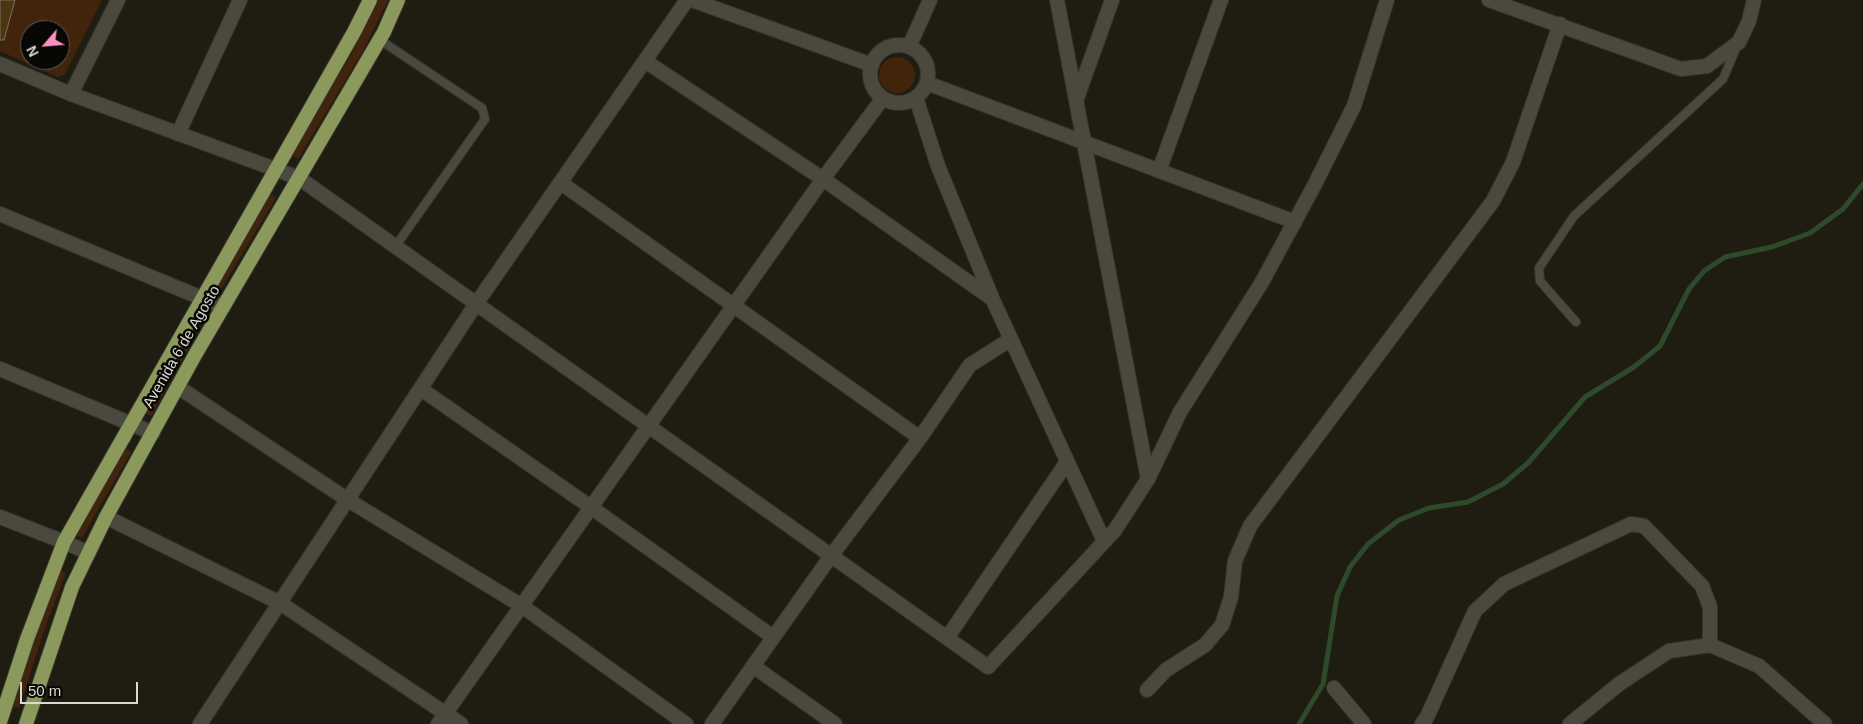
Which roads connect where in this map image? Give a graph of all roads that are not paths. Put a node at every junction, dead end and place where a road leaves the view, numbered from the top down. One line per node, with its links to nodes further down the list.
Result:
1 (118, 0): 22 (street)
2 (240, 0): 26 (street)
3 (370, 0): 28 (highway, Avenida 6 de Agosto)
4 (398, 0): 15 (highway, Avenida 6 de Agosto)
5 (687, 0): 18 (street)
6 (692, 0): 20 (street)
7 (930, 0): 17 (street)
8 (1057, 0): 25 (street)
9 (1112, 0): 25 (street)
10 (1221, 0): 29 (street)
11 (1387, 0): 34 (street)
12 (1489, 0): 14 (street)
13 (1754, 0): 16 (street)
14 (1560, 24): 16 (street); 67 (street)
15 (380, 40): 30 (highway, Avenida 6 de Agosto); 35 (lane)
16 (1738, 42): 41 (lane)
17 (909, 47): 20 (street); 21 (street)
18 (645, 62): 31 (street); 32 (street)
19 (0, 64): 22 (street)
20 (872, 65): 23 (street)
21 (927, 83): 24 (street); 27 (street)
22 (71, 94): 26 (street)
23 (883, 98): 24 (street); 31 (street)
24 (916, 98): 36 (street)
25 (1077, 99): 27 (street)
26 (178, 134): 28 (street)
27 (1083, 142): 29 (street); 51 (street)
28 (276, 170): 30 (street); 37 (highway, Avenida 6 de Agosto)
29 (1159, 171): 34 (street)
30 (299, 178): 35 (street); 40 (highway, Avenida 6 de Agosto)
31 (823, 179): 36 (street); 39 (street)
32 (561, 183): 38 (street); 39 (street)
33 (0, 214): 37 (street)
34 (1294, 222): 51 (street)
35 (395, 247): 38 (street)
36 (992, 298): 42 (street)
37 (202, 299): 40 (street); 46 (highway, Avenida 6 de Agosto)
38 (476, 304): 45 (street); 47 (street)
39 (734, 306): 47 (street); 49 (street)
40 (223, 307): 44 (highway, Avenida 6 de Agosto)
41 (1576, 322)
42 (1011, 339): 49 (street); 50 (street)
43 (0, 369): 46 (street)
44 (178, 387): 48 (highway, Avenida 6 de Agosto); 52 (street)
45 (420, 389): 52 (street); 53 (street)
46 (131, 424): 48 (street); 56 (highway, Avenida 6 de Agosto)
47 (648, 427): 53 (street); 59 (street)
48 (153, 433): 55 (highway, Avenida 6 de Agosto)
49 (920, 438): 59 (street)
50 (1067, 462): 57 (street); 63 (street)
51 (1148, 479): 57 (street)
52 (348, 500): 60 (street); 61 (street)
53 (592, 508): 61 (street); 62 (street)
54 (0, 517): 56 (street)
55 (106, 517): 58 (highway, Avenida 6 de Agosto); 60 (street)
56 (64, 542): 58 (street); 69 (highway, Avenida 6 de Agosto)
57 (1104, 542): 63 (street)
58 (89, 553): 70 (highway, Avenida 6 de Agosto)
59 (831, 556): 62 (street); 63 (street)
60 (280, 603): 68 (street); 71 (street)
61 (522, 606): 68 (street); 73 (street)
62 (773, 638): 65 (street)
63 (947, 638)
64 (1710, 645): 77 (street); 78 (street); 79 (street)
65 (752, 666): 74 (street); 75 (street)
66 (1334, 688): 76 (street)
67 (1147, 690)
68 (442, 719): 72 (street)
69 (0, 722)
70 (26, 724)
71 (200, 724)
72 (461, 724)
73 (686, 724)
74 (712, 724)
75 (835, 724)
76 (1364, 724)
77 (1422, 724)
78 (1570, 724)
79 (1825, 724)

